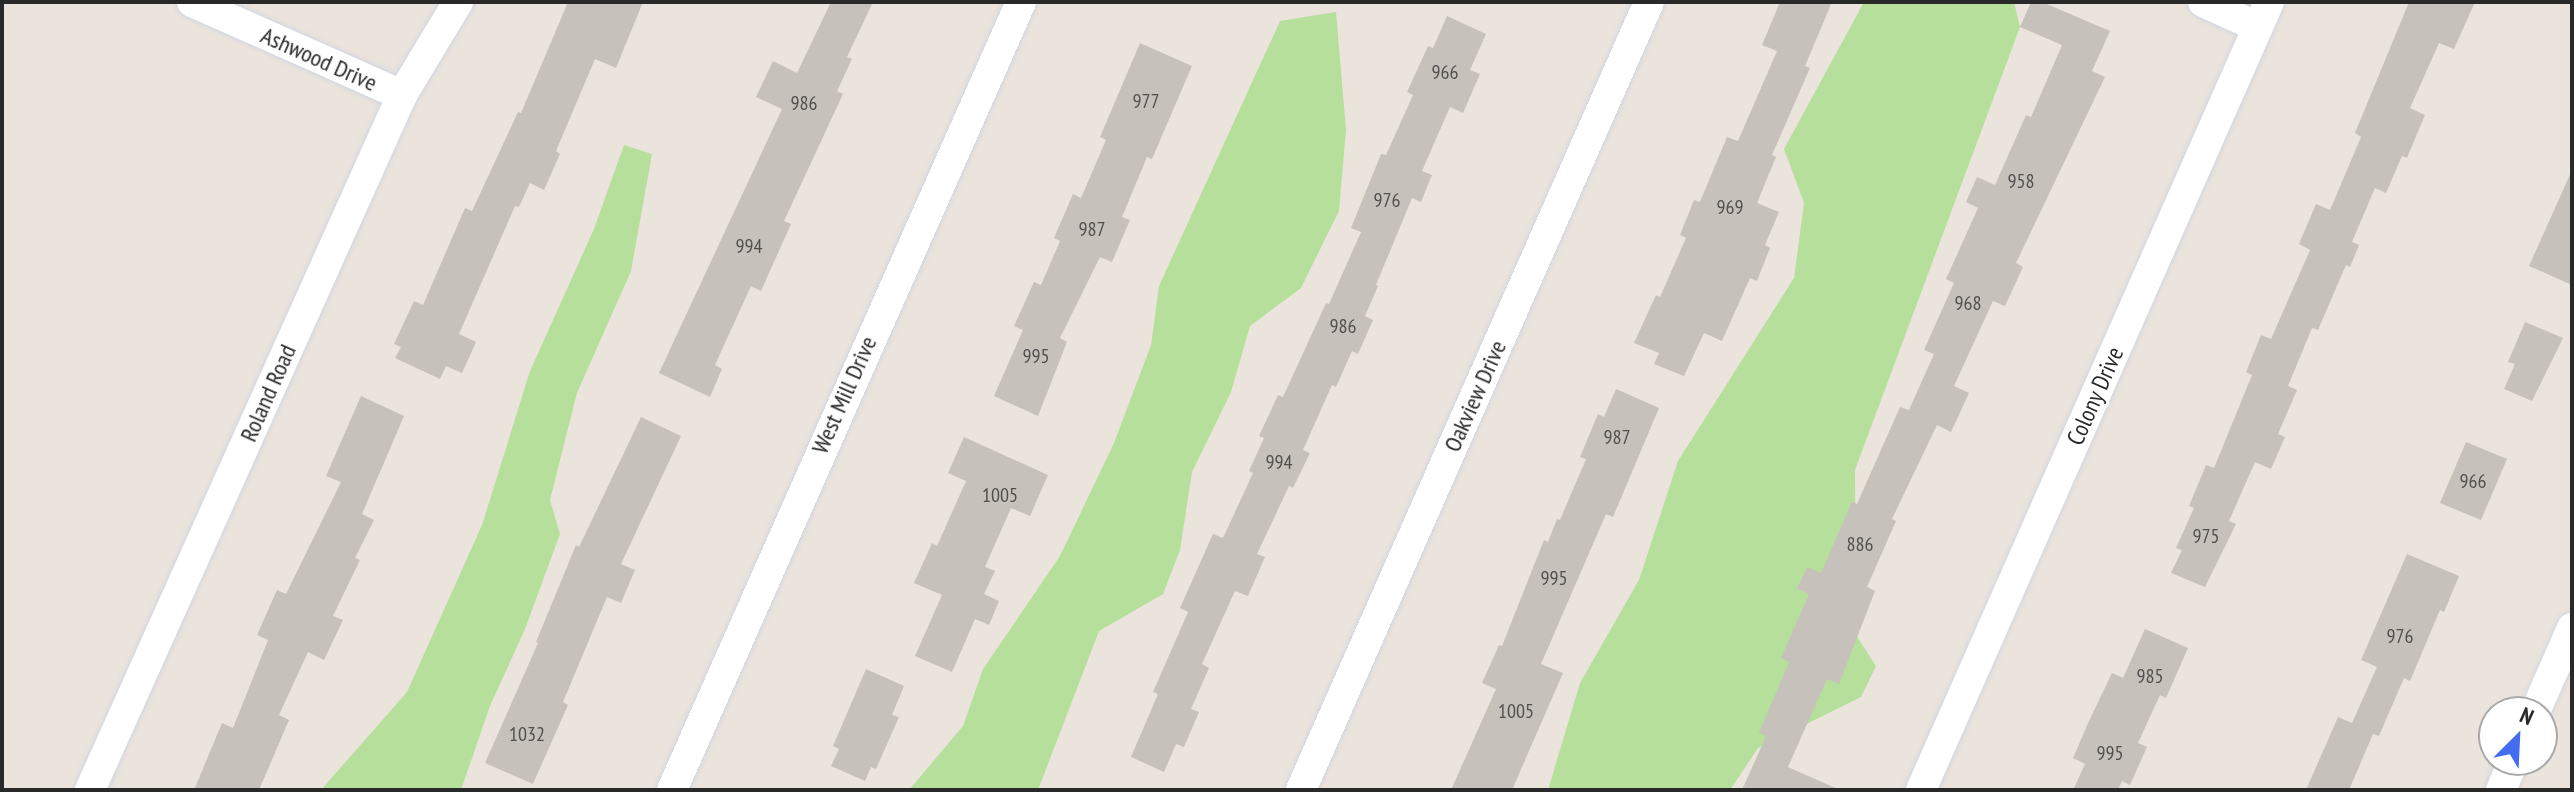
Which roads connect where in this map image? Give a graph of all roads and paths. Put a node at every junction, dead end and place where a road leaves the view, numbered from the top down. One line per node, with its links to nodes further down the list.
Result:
1 (192, 2): 7 (street, Ashwood Drive)
2 (458, 2): 7 (street, Roland Road)
3 (1021, 2): 11 (street, West Mill Drive)
4 (1649, 2): 12 (street, Oakview Drive)
5 (2203, 2): 6 (street)
6 (2264, 14): 13 (street, Colony Drive)
7 (402, 95): 10 (street, Roland Road)
8 (2572, 628): 9 (street)
9 (2542, 696)
10 (90, 790)
11 (672, 790)
12 (1301, 790)
13 (1921, 790)

